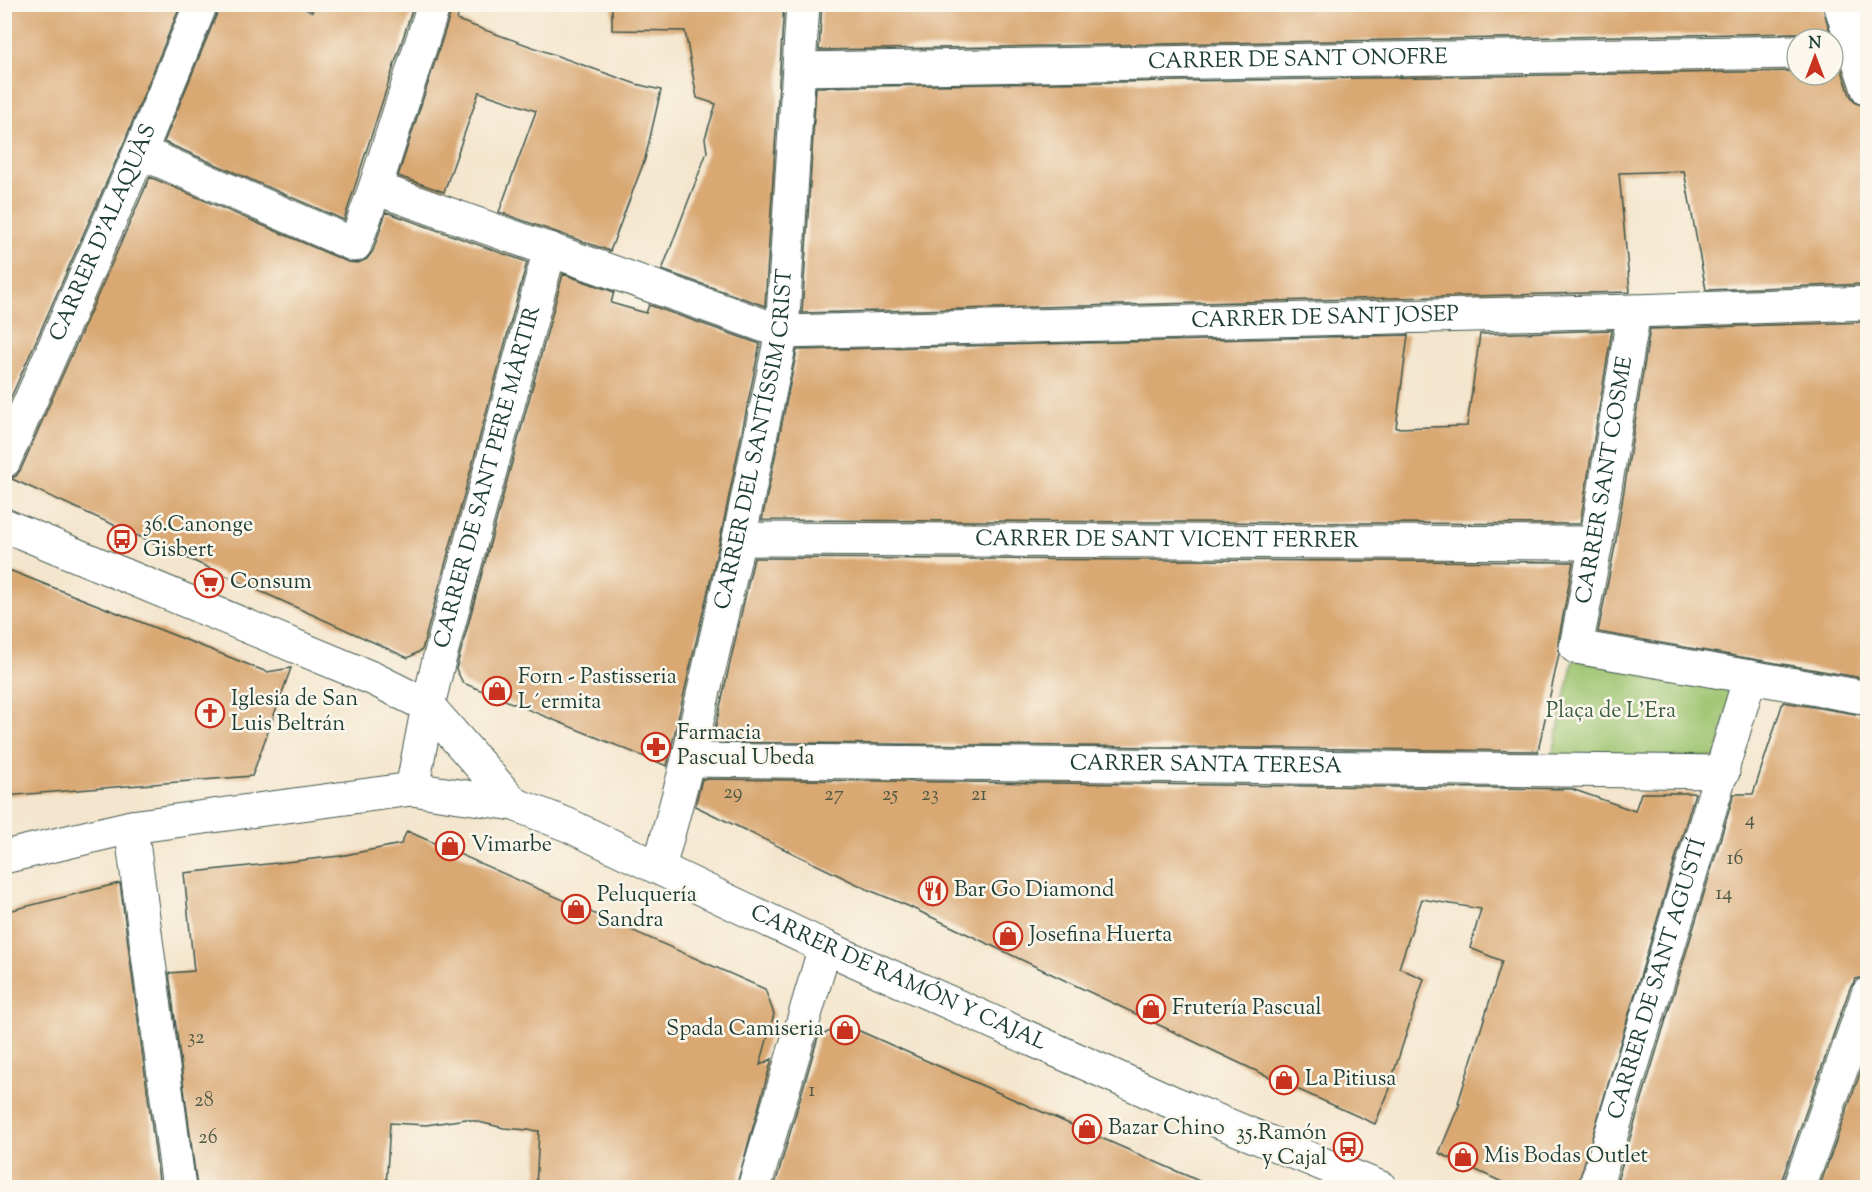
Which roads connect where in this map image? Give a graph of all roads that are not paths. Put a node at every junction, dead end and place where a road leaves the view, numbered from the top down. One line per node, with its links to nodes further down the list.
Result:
1 (201, 4): 10 (street, CARRER D'ALAQUÀS)
2 (434, 4): 11 (street)
3 (803, 4): 8 (street, CARRER DEL SANTÍSSIM CRIST)
4 (1840, 4): 5 (street)
5 (1842, 27)
6 (1785, 52): 8 (street, CARRER DE SANT ONOFRE)
7 (1845, 53): 9 (street)
8 (800, 69): 15 (street, CARRER DEL SANTÍSSIM CRIST)
9 (1868, 89)
10 (140, 152): 11 (street); 16 (street, CARRER D'ALAQUÀS)
11 (375, 188): 12 (street)
12 (550, 249): 15 (street); 22 (street, CARRER DE SANT PERE MÀRTIR)
13 (1868, 303): 14 (street, CARRER DE SANT JOSEP)
14 (1634, 312): 15 (street, CARRER DE SANT JOSEP); 19 (street, CARRER SANT COSME)
15 (782, 332): 18 (street, CARRER DEL SANTÍSSIM CRIST)
16 (4, 461)
17 (4, 525): 22 (street)
18 (739, 539): 19 (street, CARRER DE SANT VICENT FERRER); 23 (street, CARRER DEL SANTÍSSIM CRIST)
19 (1596, 543): 20 (street, CARRER SANT COSME)
20 (1750, 677): 21 (street); 24 (street, CARRER DE SANT AGUSTÍ)
21 (1868, 698)
22 (428, 706): 25 (street, CARRER DE SANT PERE MÀRTIR); 26 (street)
23 (688, 760): 24 (street, CARRER SANTA TERESA); 29 (street, CARRER DEL SANTÍSSIM CRIST)
24 (1723, 772): 36 (street, CARRER DE SANT AGUSTÍ)
25 (412, 789): 26 (street, CARRER DE RAMÓN Y CAJAL); 27 (street, CARRER DE RAMÓN Y CAJAL)
26 (514, 804): 29 (street, CARRER DE RAMÓN Y CAJAL)
27 (131, 827): 28 (street, CARRER DE RAMÓN Y CAJAL); 33 (street)
28 (4, 857)
29 (659, 868): 30 (street, CARRER DE RAMÓN Y CAJAL)
30 (825, 947): 32 (street, CARRER DE RAMÓN Y CAJAL); 34 (street)
31 (1868, 994): 37 (street)
32 (1336, 1179): 35 (street, CARRER DE RAMÓN Y CAJAL)
33 (179, 1188)
34 (754, 1188)
35 (1381, 1188)
36 (1595, 1188)
37 (1799, 1188)

